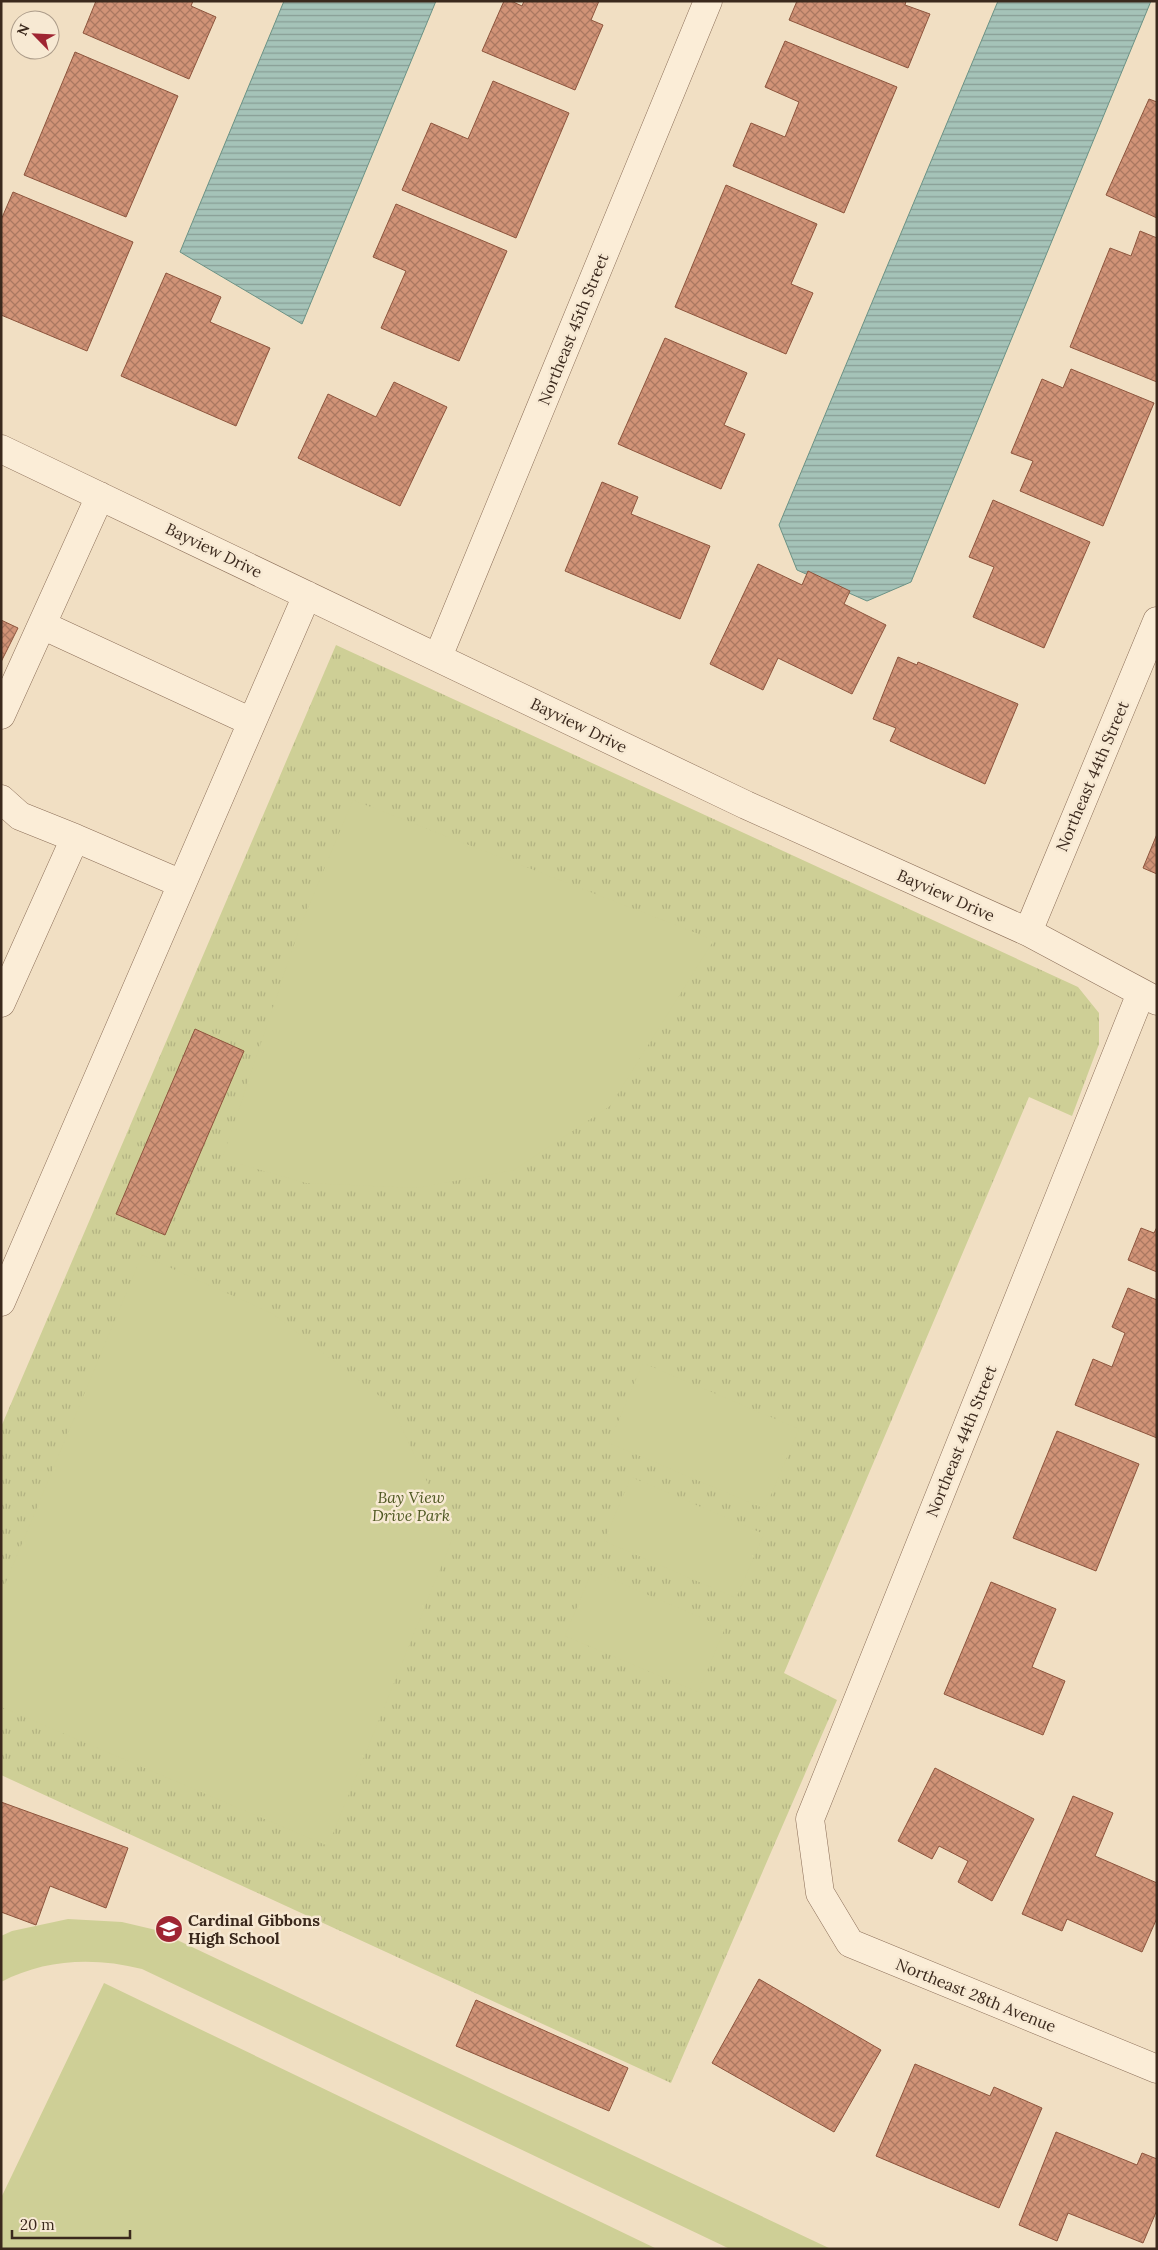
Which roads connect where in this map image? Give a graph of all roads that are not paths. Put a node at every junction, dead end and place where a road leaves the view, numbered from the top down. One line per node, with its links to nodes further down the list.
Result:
1 (708, 1): 7 (street, Northeast 45th Street)
2 (1, 449): 3 (street, Bayview Drive)
3 (100, 496): 4 (street, Bayview Drive); 6 (street)
4 (307, 595): 7 (street, Bayview Drive); 9 (street)
5 (1157, 621): 13 (street, Northeast 44th Street)
6 (42, 625): 8 (street); 9 (street)
7 (438, 657): 13 (street, Bayview Drive)
8 (1, 715)
9 (252, 722): 12 (street)
10 (1, 799): 11 (street)
11 (75, 838): 12 (street); 15 (street)
12 (182, 884): 16 (street)
13 (1028, 932): 14 (street, Bayview Drive)
14 (1149, 997): 17 (street, Northeast 44th Street)
15 (1, 1003)
16 (1, 1302)
17 (820, 1893): 18 (street, Northeast 28th Avenue)
18 (1157, 2069)

